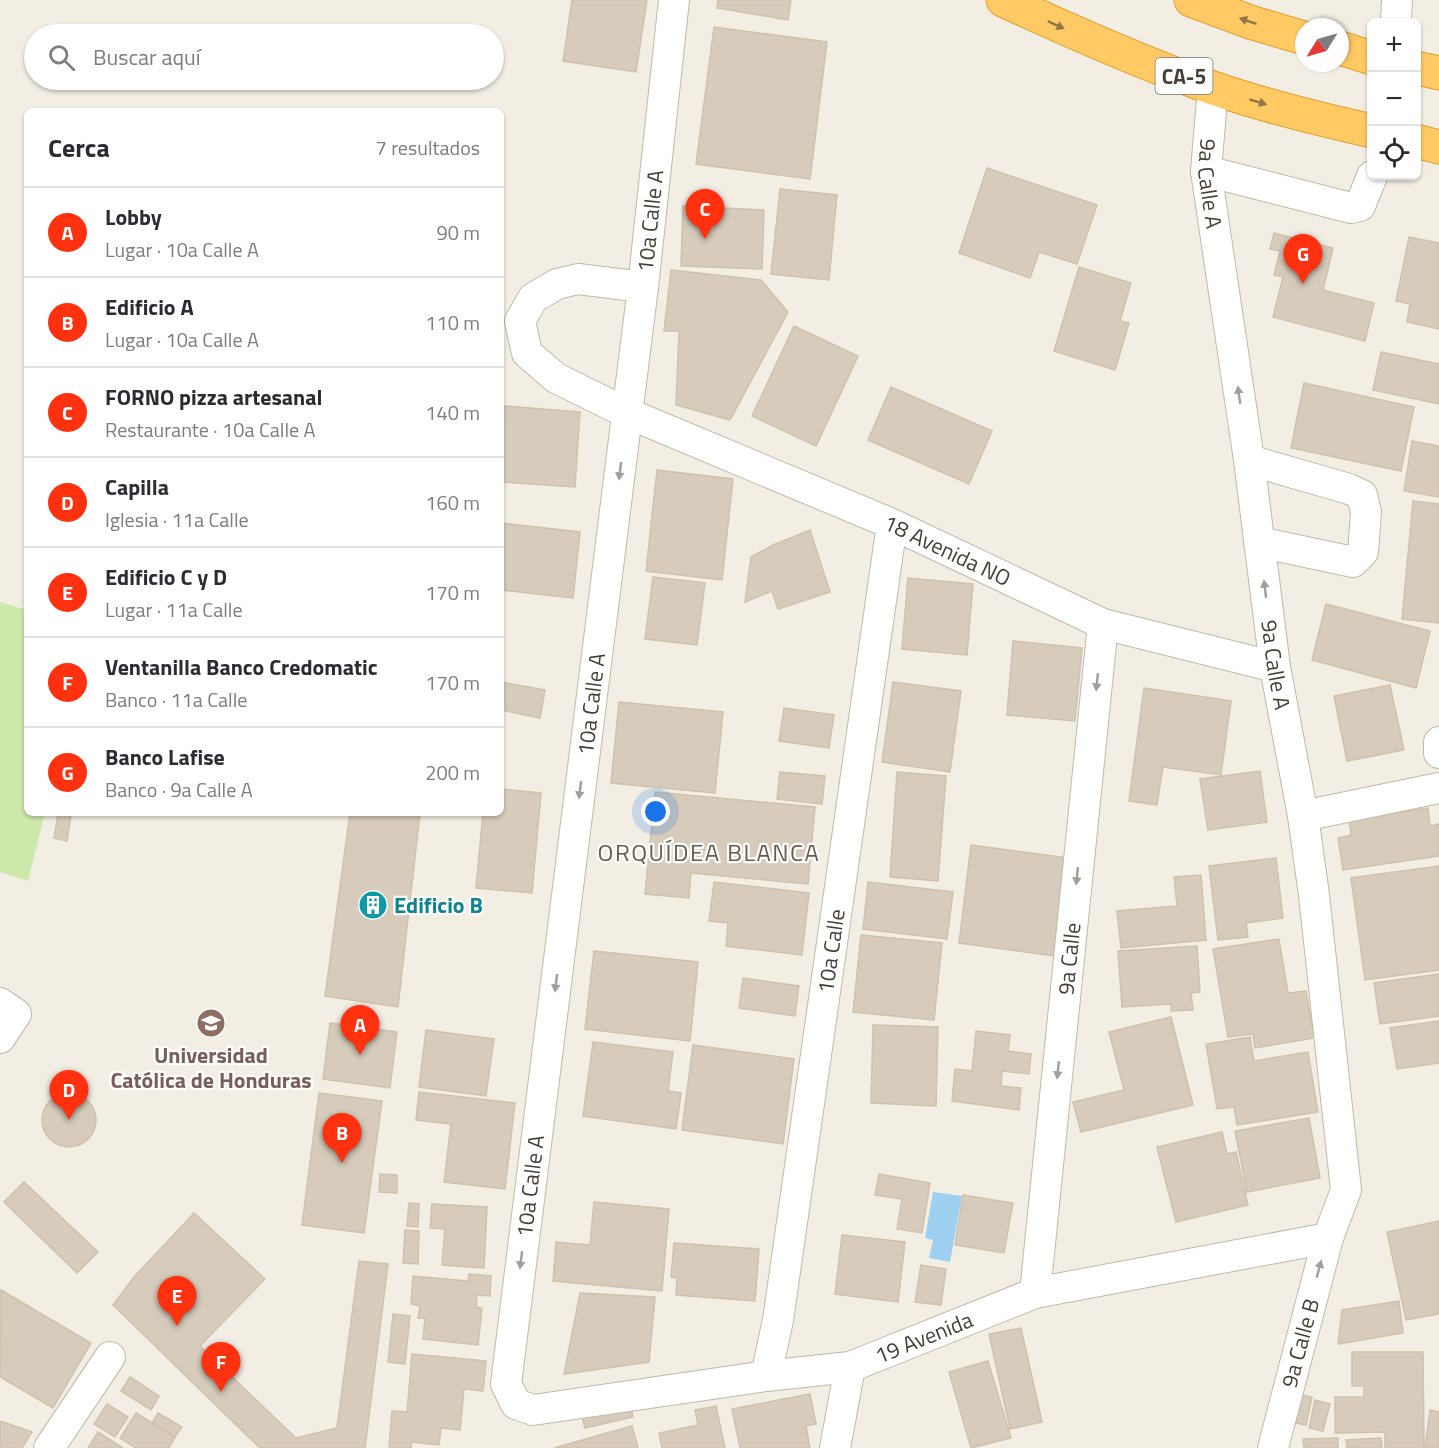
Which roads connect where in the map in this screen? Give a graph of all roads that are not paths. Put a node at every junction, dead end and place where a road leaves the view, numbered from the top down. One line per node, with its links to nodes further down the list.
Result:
1 (674, 0): 17 (street, 10a Calle A)
2 (1003, 0): 11 (highway, CA-5, one-way to 11)
3 (1397, 0): 5 (street)
4 (1206, 3): 6 (highway, one-way to 4)
5 (1396, 18)
6 (1295, 35)
7 (1349, 51): 8 (highway)
8 (1367, 57)
9 (1421, 69): 10 (highway)
10 (1439, 74)
11 (1213, 88): 12 (highway, CA-5, one-way to 12); 15 (street, 9a Calle A)
12 (1367, 130)
13 (1421, 142): 14 (highway)
14 (1439, 147)
15 (1206, 171): 16 (street); 19 (street, 9a Calle A, one-way to 15)
16 (1370, 180)
17 (643, 287): 18 (street, 10a Calle A); 18 (street, 18 Avenida NO)
18 (627, 413): 20 (street, 18 Avenida NO); 35 (street, 10a Calle A, one-way to 35)
19 (1249, 460): 21 (street, 9a Calle A); 21 (street)
20 (892, 524): 22 (street, 18 Avenida NO); 34 (street, 10a Calle)
21 (1259, 542): 23 (street, 9a Calle A, one-way to 21)
22 (1103, 624): 23 (street, 18 Avenida NO); 31 (street, 9a Calle, one-way to 31)
23 (1275, 668): 27 (street, 9a Calle A)
24 (1439, 742): 25 (street)
25 (1439, 753)
26 (1439, 788): 27 (street)
27 (1303, 816): 30 (street, 9a Calle A)
28 (0, 1003): 29 (street)
29 (0, 1038)
30 (1328, 1238): 31 (street, 19 Avenida); 38 (street, 9a Calle B, one-way to 30)
31 (1035, 1293): 33 (street, 19 Avenida)
32 (110, 1358): 36 (street)
33 (850, 1367): 34 (street, 19 Avenida); 37 (street)
34 (766, 1376): 35 (street, 19 Avenida)
35 (516, 1404)
36 (49, 1448)
37 (835, 1448)
38 (1273, 1448)

